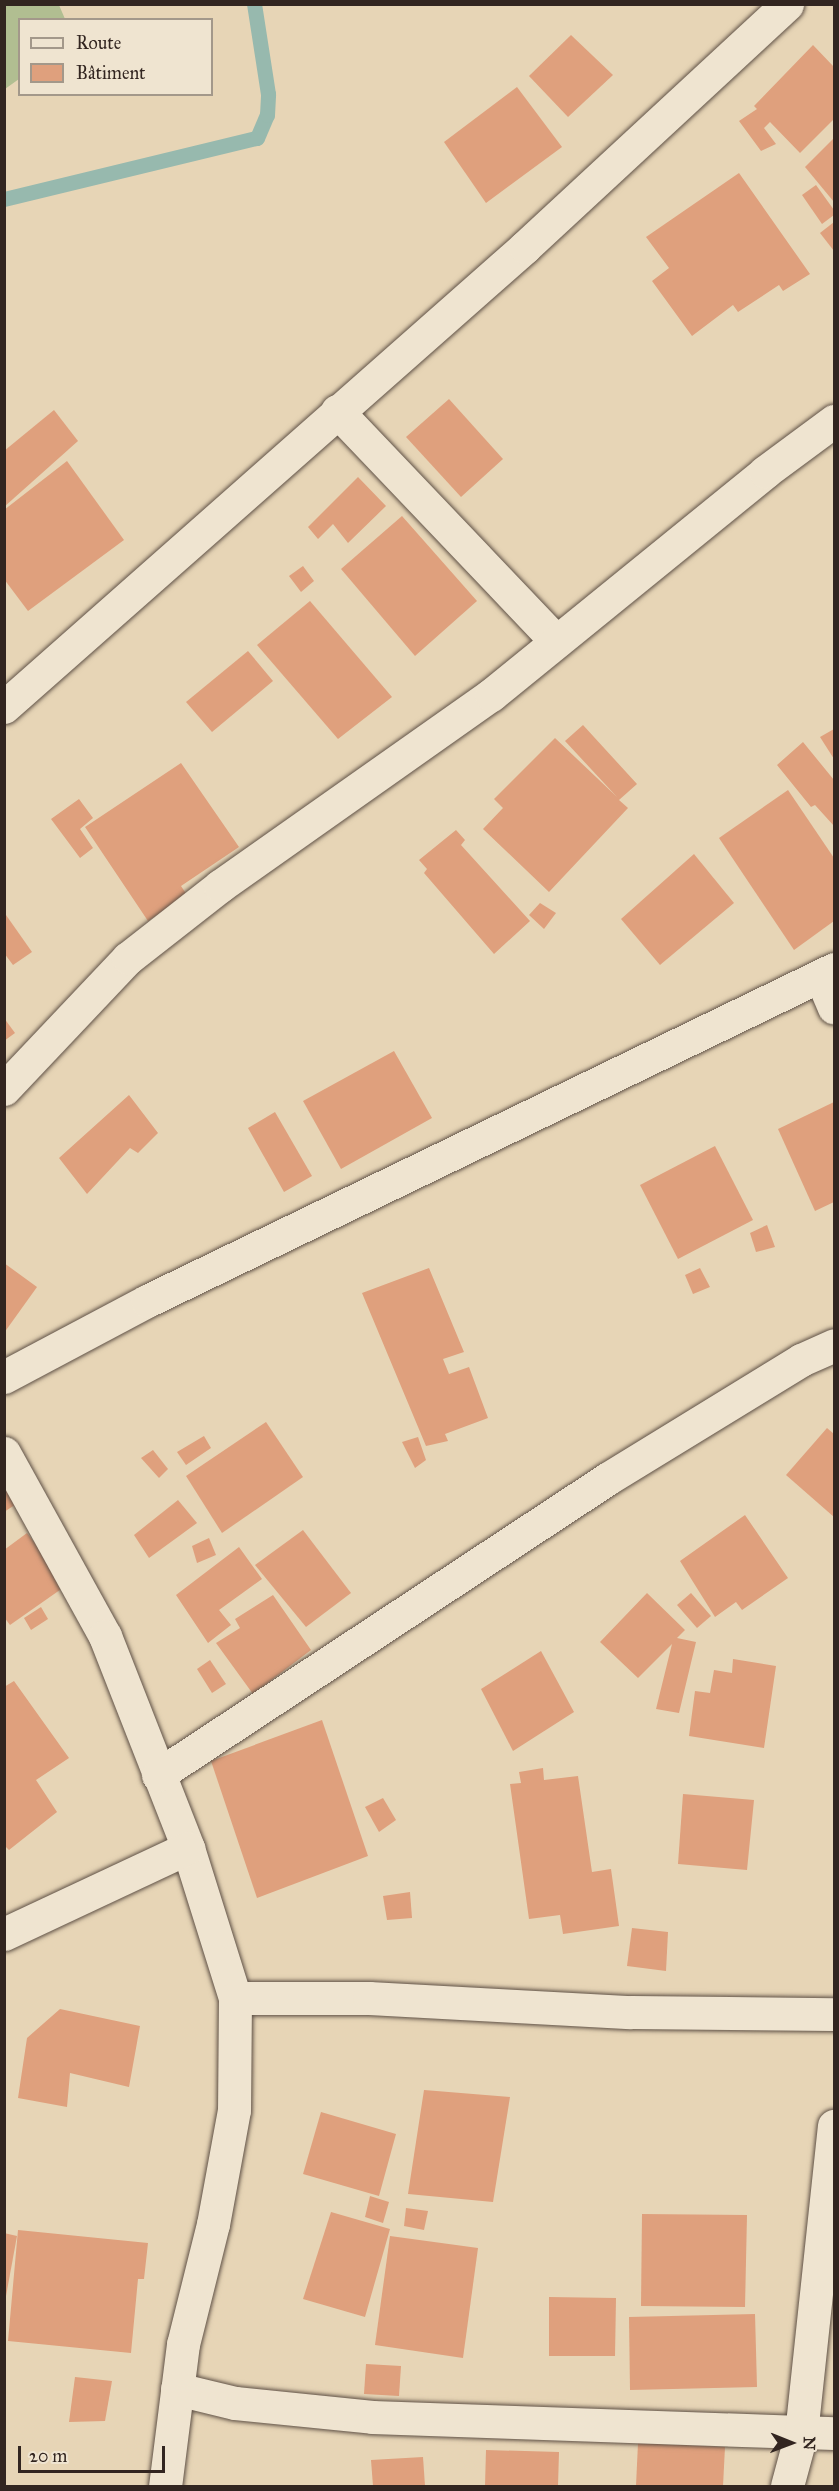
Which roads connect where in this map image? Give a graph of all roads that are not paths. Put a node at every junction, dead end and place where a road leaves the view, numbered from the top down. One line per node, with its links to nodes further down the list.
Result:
1 (787, 4): 2 (street)
2 (338, 411): 4 (street); 5 (street)
3 (834, 421): 4 (street)
4 (556, 641): 8 (street)
5 (4, 707)
6 (828, 973): 7 (street); 10 (street)
7 (834, 1007)
8 (4, 1089)
9 (834, 1345): 12 (street)
10 (4, 1377)
11 (4, 1454): 12 (street)
12 (158, 1775): 13 (street)
13 (188, 1848): 14 (street); 15 (street)
14 (4, 1934)
15 (235, 1998): 16 (street); 18 (street)
16 (834, 2014)
17 (834, 2126): 20 (street)
18 (177, 2390): 20 (street); 21 (street)
19 (834, 2433): 20 (street)
20 (801, 2434): 22 (street)
21 (165, 2487)
22 (787, 2487)

